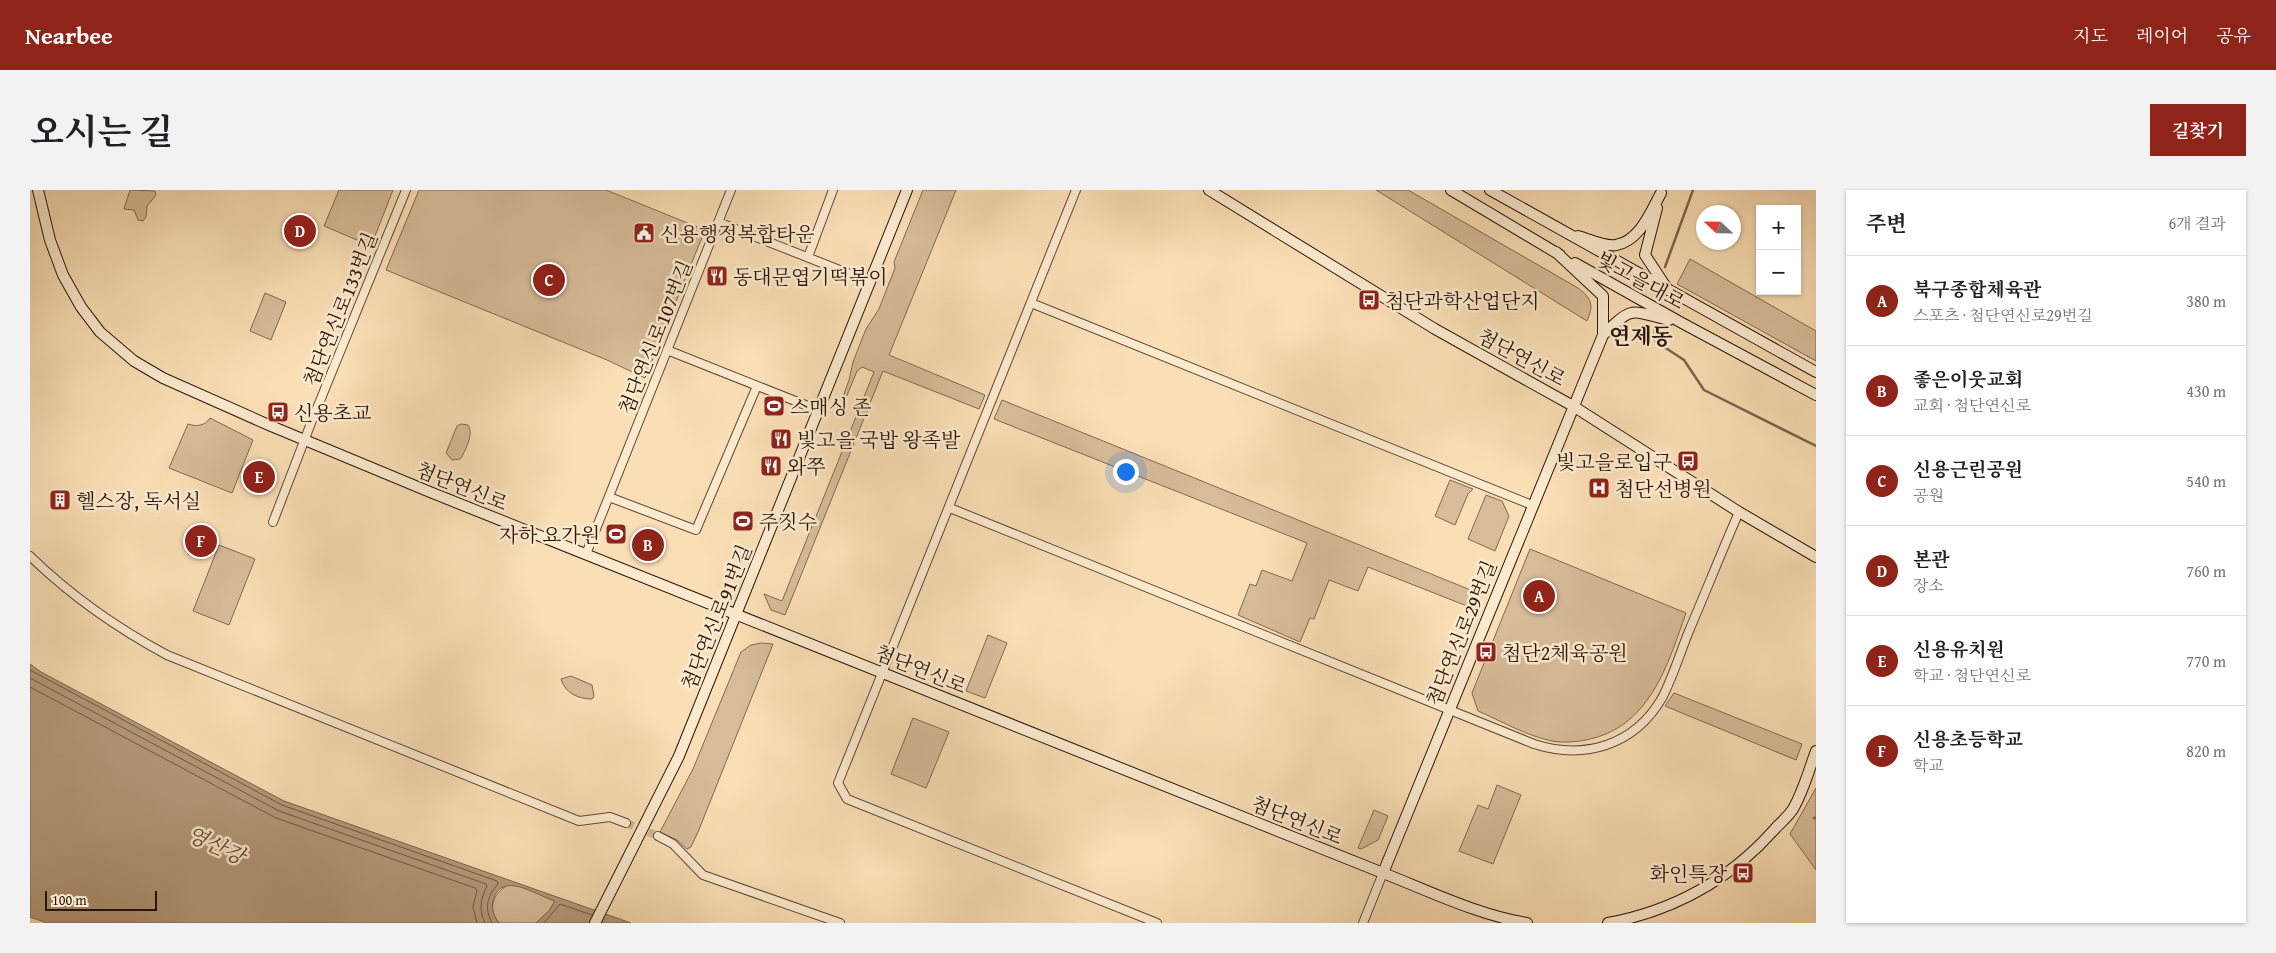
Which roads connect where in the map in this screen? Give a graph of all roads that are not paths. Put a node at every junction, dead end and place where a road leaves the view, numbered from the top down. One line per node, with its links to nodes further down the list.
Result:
1 (38, 190): 28 (street, 첨단연신로)
2 (406, 190): 28 (street, 첨단연신로133번길)
3 (731, 190): 13 (street, 첨단연신로107번길)
4 (833, 190): 16 (street)
5 (907, 190): 17 (street, 첨단연신로91번길)
6 (1076, 190): 19 (street)
7 (1209, 190): 26 (street, 첨단연신로)
8 (1447, 190): 12 (street)
9 (1451, 190): 12 (street, 빛고을대로)
10 (1491, 190): 14 (street, 빛고을대로)
11 (1662, 191): 14 (street); 18 (street)
12 (1480, 209): 15 (street, 빛고을대로)
13 (718, 222): 16 (street); 22 (street, 첨단연신로107번길)
14 (1565, 233): 18 (street, 빛고을대로)
15 (1556, 252): 20 (street, 빛고을대로); 21 (street)
16 (808, 257): 17 (street)
17 (870, 282): 27 (street, 첨단연신로91번길)
18 (1669, 291): 23 (street, 빛고을대로)
19 (1031, 304): 30 (street); 31 (street)
20 (1682, 323): 21 (street); 25 (street, 빛고을대로)
21 (1603, 335): 26 (street, 첨단연신로29번길)
22 (668, 350): 24 (street); 29 (street, 첨단연신로107번길)
23 (1816, 372)
24 (757, 386): 27 (street); 29 (street)
25 (1816, 395)
26 (1573, 406): 30 (street, 첨단연신로29번길); 32 (street, 첨단연신로)
27 (818, 410): 37 (street, 첨단연신로91번길)
28 (304, 440): 33 (street); 34 (street, 첨단연신로)
29 (609, 497): 34 (street, 첨단연신로107번길)
30 (1532, 505): 39 (street, 첨단연신로29번길)
31 (950, 508): 38 (street); 39 (street)
32 (1739, 512): 36 (street, 첨단연신로); 39 (street)
33 (273, 522)
34 (586, 554): 37 (street, 첨단연신로)
35 (30, 556): 41 (street)
36 (1816, 557)
37 (736, 614): 38 (street, 첨단연신로); 44 (street, 첨단연신로91번길)
38 (884, 672): 43 (street, 첨단연신로); 46 (street)
39 (1449, 710): 43 (street, 첨단연신로29번길)
40 (1816, 751): 49 (street)
41 (626, 823)
42 (658, 836): 45 (street)
43 (1383, 873): 47 (street); 48 (street, 첨단연신로)
44 (595, 923)
45 (840, 923)
46 (1157, 923)
47 (1363, 923)
48 (1527, 923)
49 (1608, 923)

